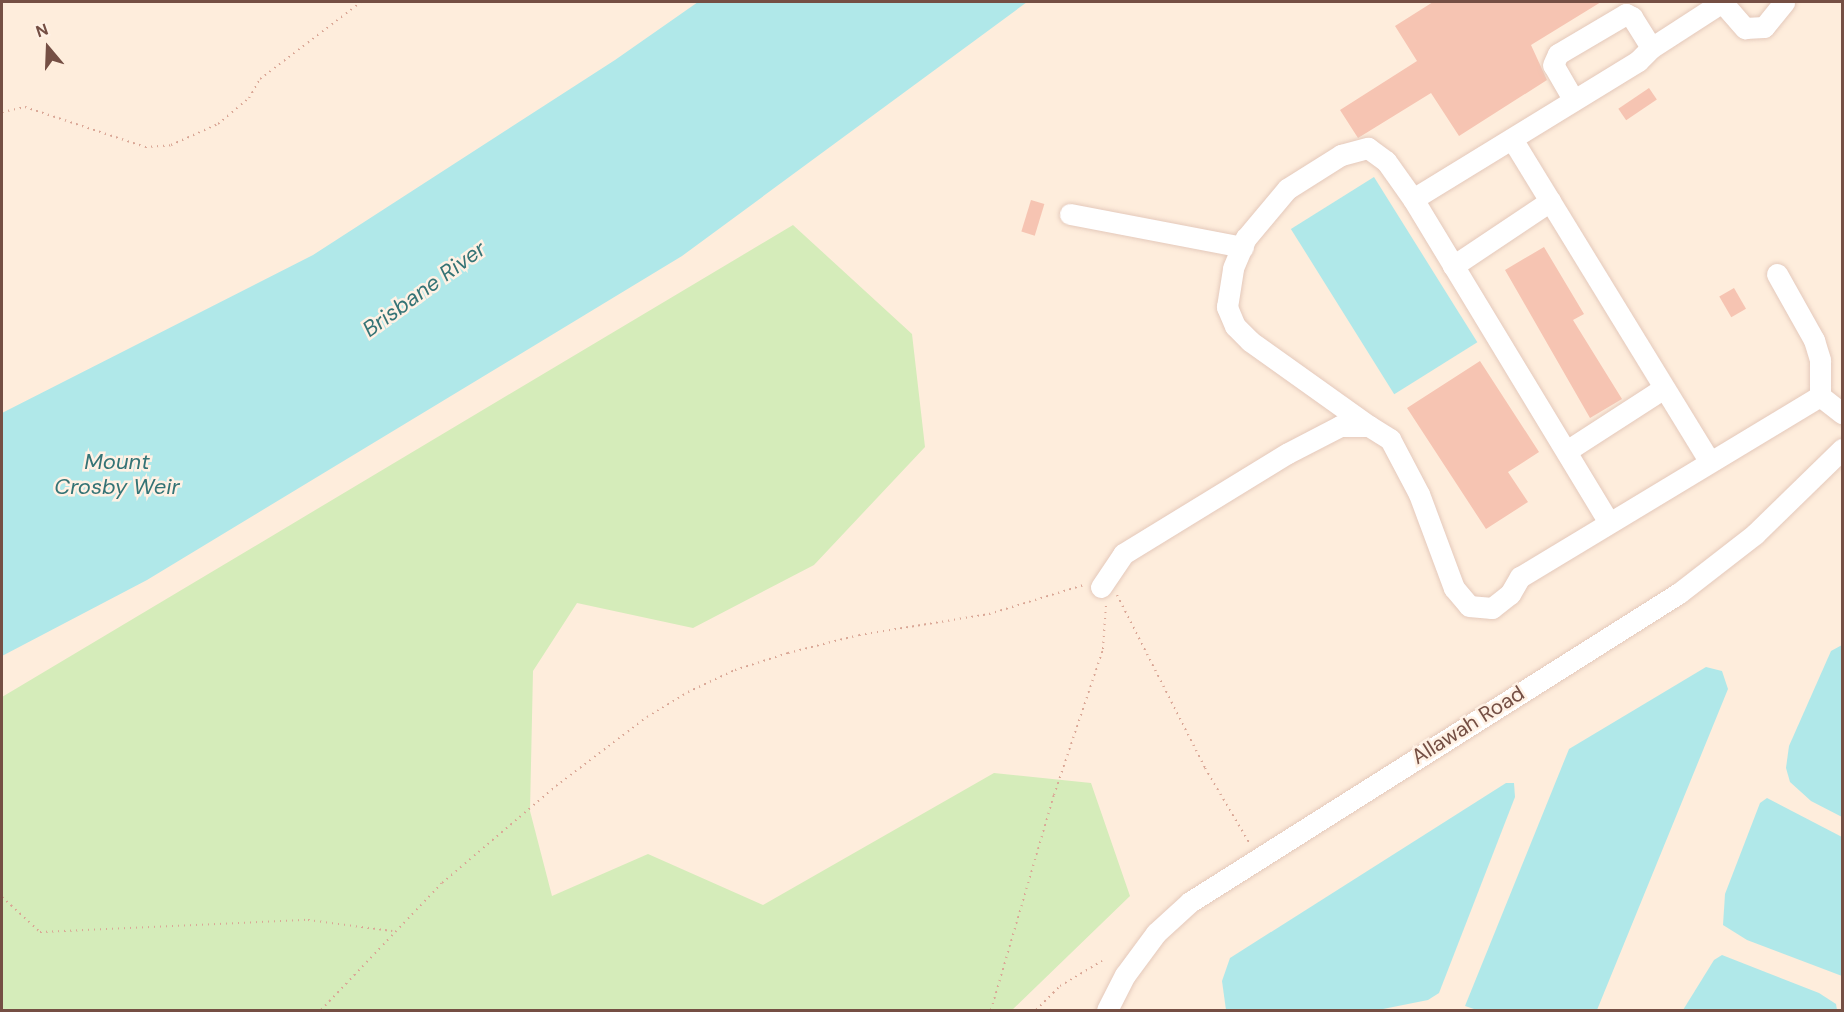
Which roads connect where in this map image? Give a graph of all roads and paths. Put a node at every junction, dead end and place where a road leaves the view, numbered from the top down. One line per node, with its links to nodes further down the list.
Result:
1 (361, 2): 6 (path)
2 (1722, 2): 3 (street); 4 (street)
3 (1784, 2)
4 (1651, 48): 5 (street); 5 (street)
5 (1573, 99): 7 (street)
6 (2, 112)
7 (1512, 139): 8 (street); 9 (street)
8 (1413, 199): 11 (street); 12 (street)
9 (1550, 201): 12 (street); 14 (street)
10 (1071, 214): 11 (street)
11 (1243, 247): 17 (street)
12 (1453, 266): 19 (street)
13 (1777, 274): 15 (street)
14 (1664, 388): 19 (street); 20 (street)
15 (1820, 396): 16 (street); 20 (street)
16 (1842, 413)
17 (1369, 426): 21 (street); 22 (street)
18 (1842, 449): 23 (street, Allawah Road)
19 (1568, 450): 21 (street)
20 (1709, 460): 21 (street)
21 (1608, 521)
22 (1109, 590): 23 (path); 25 (path); 28 (path)
23 (1257, 857): 30 (street, Allawah Road)
24 (2, 897): 25 (path)
25 (393, 932): 27 (path)
26 (1102, 961): 29 (path)
27 (321, 1011)
28 (991, 1011)
29 (1036, 1011)
30 (1107, 1011)

